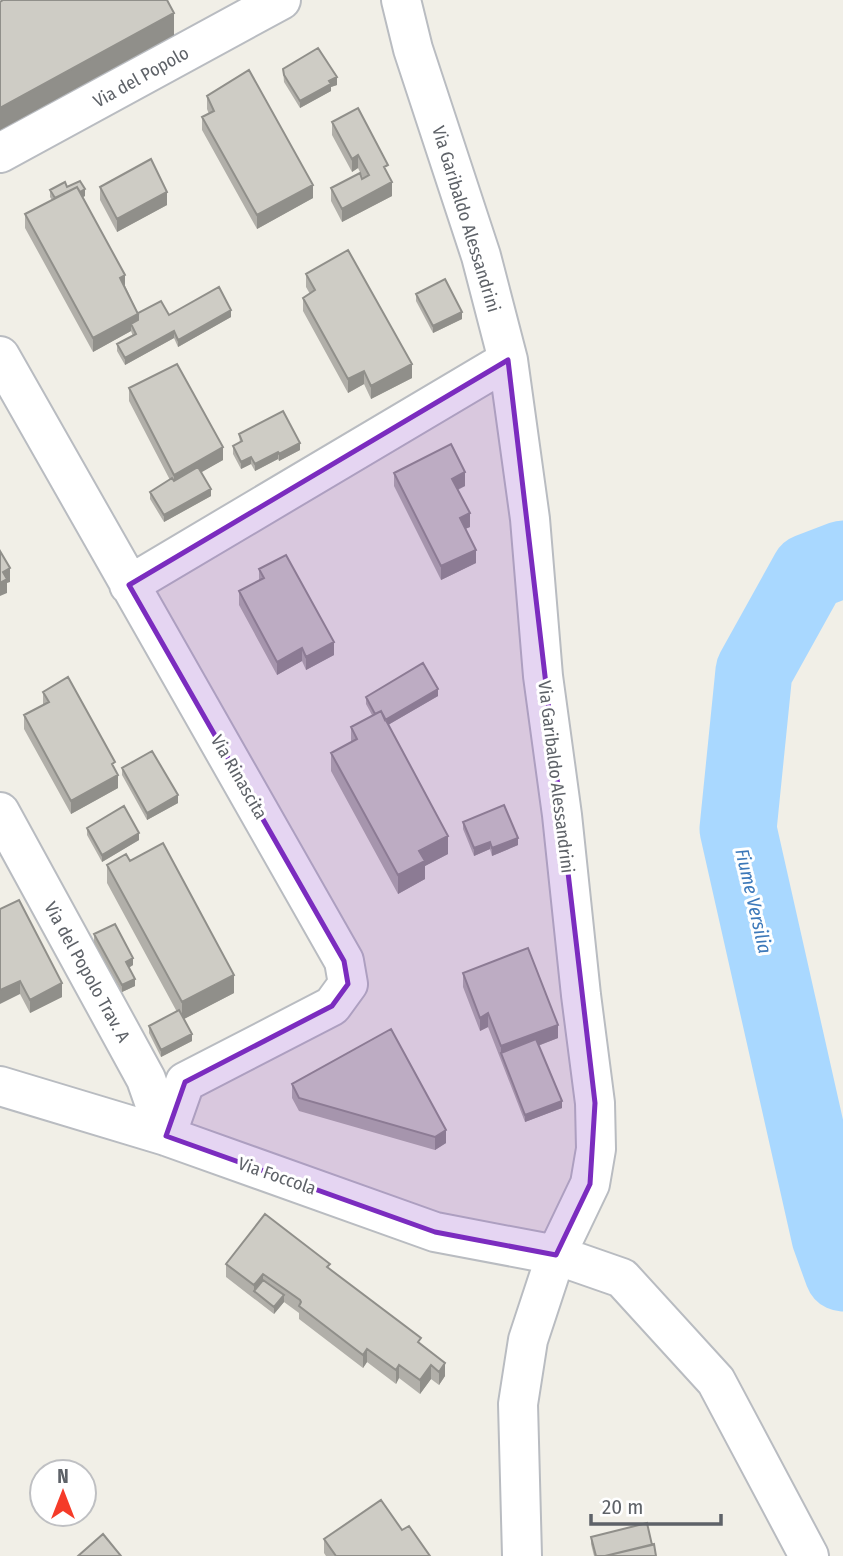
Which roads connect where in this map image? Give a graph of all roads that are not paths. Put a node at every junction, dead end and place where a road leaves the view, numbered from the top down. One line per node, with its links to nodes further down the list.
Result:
1 (281, 0): 3 (street, Via del Popolo)
2 (401, 0): 5 (street, Via Garibaldo Alessandrini)
3 (0, 153)
4 (0, 355): 6 (street, Via Rinascita)
5 (508, 360): 6 (street); 10 (street, Via Garibaldo Alessandrini)
6 (129, 585): 9 (street, Via Rinascita)
7 (0, 812): 9 (street, Via del Popolo Trav. A)
8 (0, 1086): 9 (street, Via Foccola)
9 (166, 1136): 10 (street, Via Foccola)
10 (556, 1255): 11 (street, Via Garibaldo Alessandrini); 12 (street, Via Foccola)
11 (522, 1556)
12 (809, 1556)

